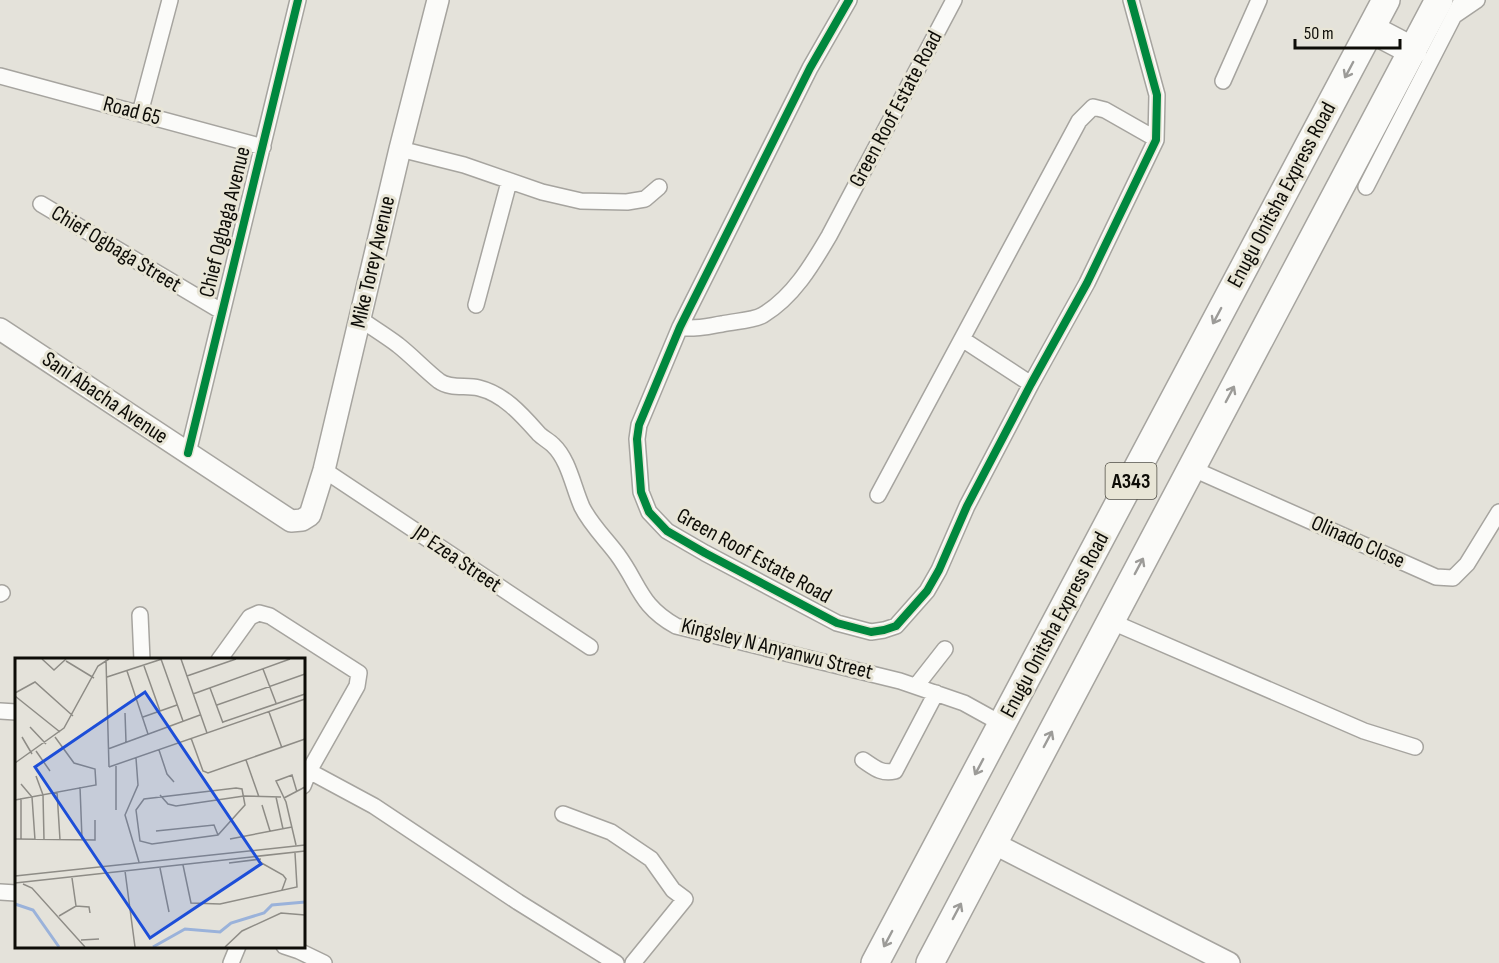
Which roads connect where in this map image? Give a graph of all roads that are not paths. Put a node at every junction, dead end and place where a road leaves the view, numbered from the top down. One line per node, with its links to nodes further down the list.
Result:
1 (170, 0): 16 (street)
2 (298, 0): 18 (street, Chief Ogbaga Avenue)
3 (438, 0): 19 (main road, Mike Torey Avenue)
4 (849, 0): 27 (street)
5 (954, 0): 27 (street, Green Roof Estate Road)
6 (1131, 0): 17 (street)
7 (1259, 0): 15 (street)
8 (1386, 0): 12 (highway, Enugu Onitsha Express Road / A343)
9 (1462, 0): 11 (street)
10 (1477, 0): 11 (street)
11 (1447, 8): 13 (highway, Enugu Onitsha Express Road / A343); 22 (street)
12 (1371, 29): 13 (highway); 47 (highway, Enugu Onitsha Express Road / A343, one-way to 47)
13 (1413, 51): 32 (highway, Enugu Onitsha Express Road / A343, one-way to 13)
14 (0, 75): 16 (street, Road 65)
15 (1223, 81)
16 (141, 113): 18 (street, Road 65)
17 (1156, 139): 29 (street); 30 (street, Green Roof Estate Road)
18 (263, 147): 25 (street, Chief Ogbaga Avenue)
19 (400, 149): 20 (street); 26 (main road, Mike Torey Avenue)
20 (509, 182): 21 (street); 24 (street)
21 (659, 187)
22 (1366, 187)
23 (41, 204): 25 (street, Chief Ogbaga Street)
24 (476, 305)
25 (221, 311): 31 (street, Chief Ogbaga Avenue)
26 (360, 319): 33 (main road, Mike Torey Avenue); 43 (street, Kingsley N Anyanwu Street)
27 (680, 327): 30 (street, Green Roof Estate Road)
28 (0, 329): 31 (main road, Sani Abacha Avenue)
29 (962, 339): 30 (street); 34 (street)
30 (1031, 384)
31 (188, 453): 36 (main road, Sani Abacha Avenue)
32 (1191, 468): 35 (street, Olinado Close); 38 (highway, Enugu Onitsha Express Road / A343, one-way to 32)
33 (324, 470): 36 (main road, Mike Torey Avenue); 39 (street, JP Ezea Street)
34 (878, 495)
35 (1499, 512)
36 (302, 520)
37 (140, 615): 41 (street)
38 (1110, 621): 48 (street); 53 (highway, Enugu Onitsha Express Road / A343, one-way to 38)
39 (590, 647)
40 (945, 649): 43 (street)
41 (142, 658)
42 (220, 658): 50 (street)
43 (916, 686): 44 (street, Kingsley N Anyanwu Street)
44 (936, 693): 47 (street, Kingsley N Anyanwu Street); 49 (street)
45 (0, 711): 46 (street)
46 (15, 712)
47 (1002, 724): 62 (highway, Enugu Onitsha Express Road / A343, one-way to 62)
48 (1415, 747)
49 (864, 760)
50 (309, 771): 51 (street); 60 (street)
51 (304, 784)
52 (564, 814): 61 (street)
53 (993, 843): 63 (highway, Enugu Onitsha Express Road / A343, one-way to 53); 64 (main road)
54 (0, 892): 55 (street)
55 (15, 893)
56 (237, 948): 58 (street)
57 (290, 948): 59 (street)
58 (231, 963)
59 (324, 963)
60 (616, 963)
61 (633, 963)
62 (875, 963)
63 (930, 963)
64 (1229, 963)

